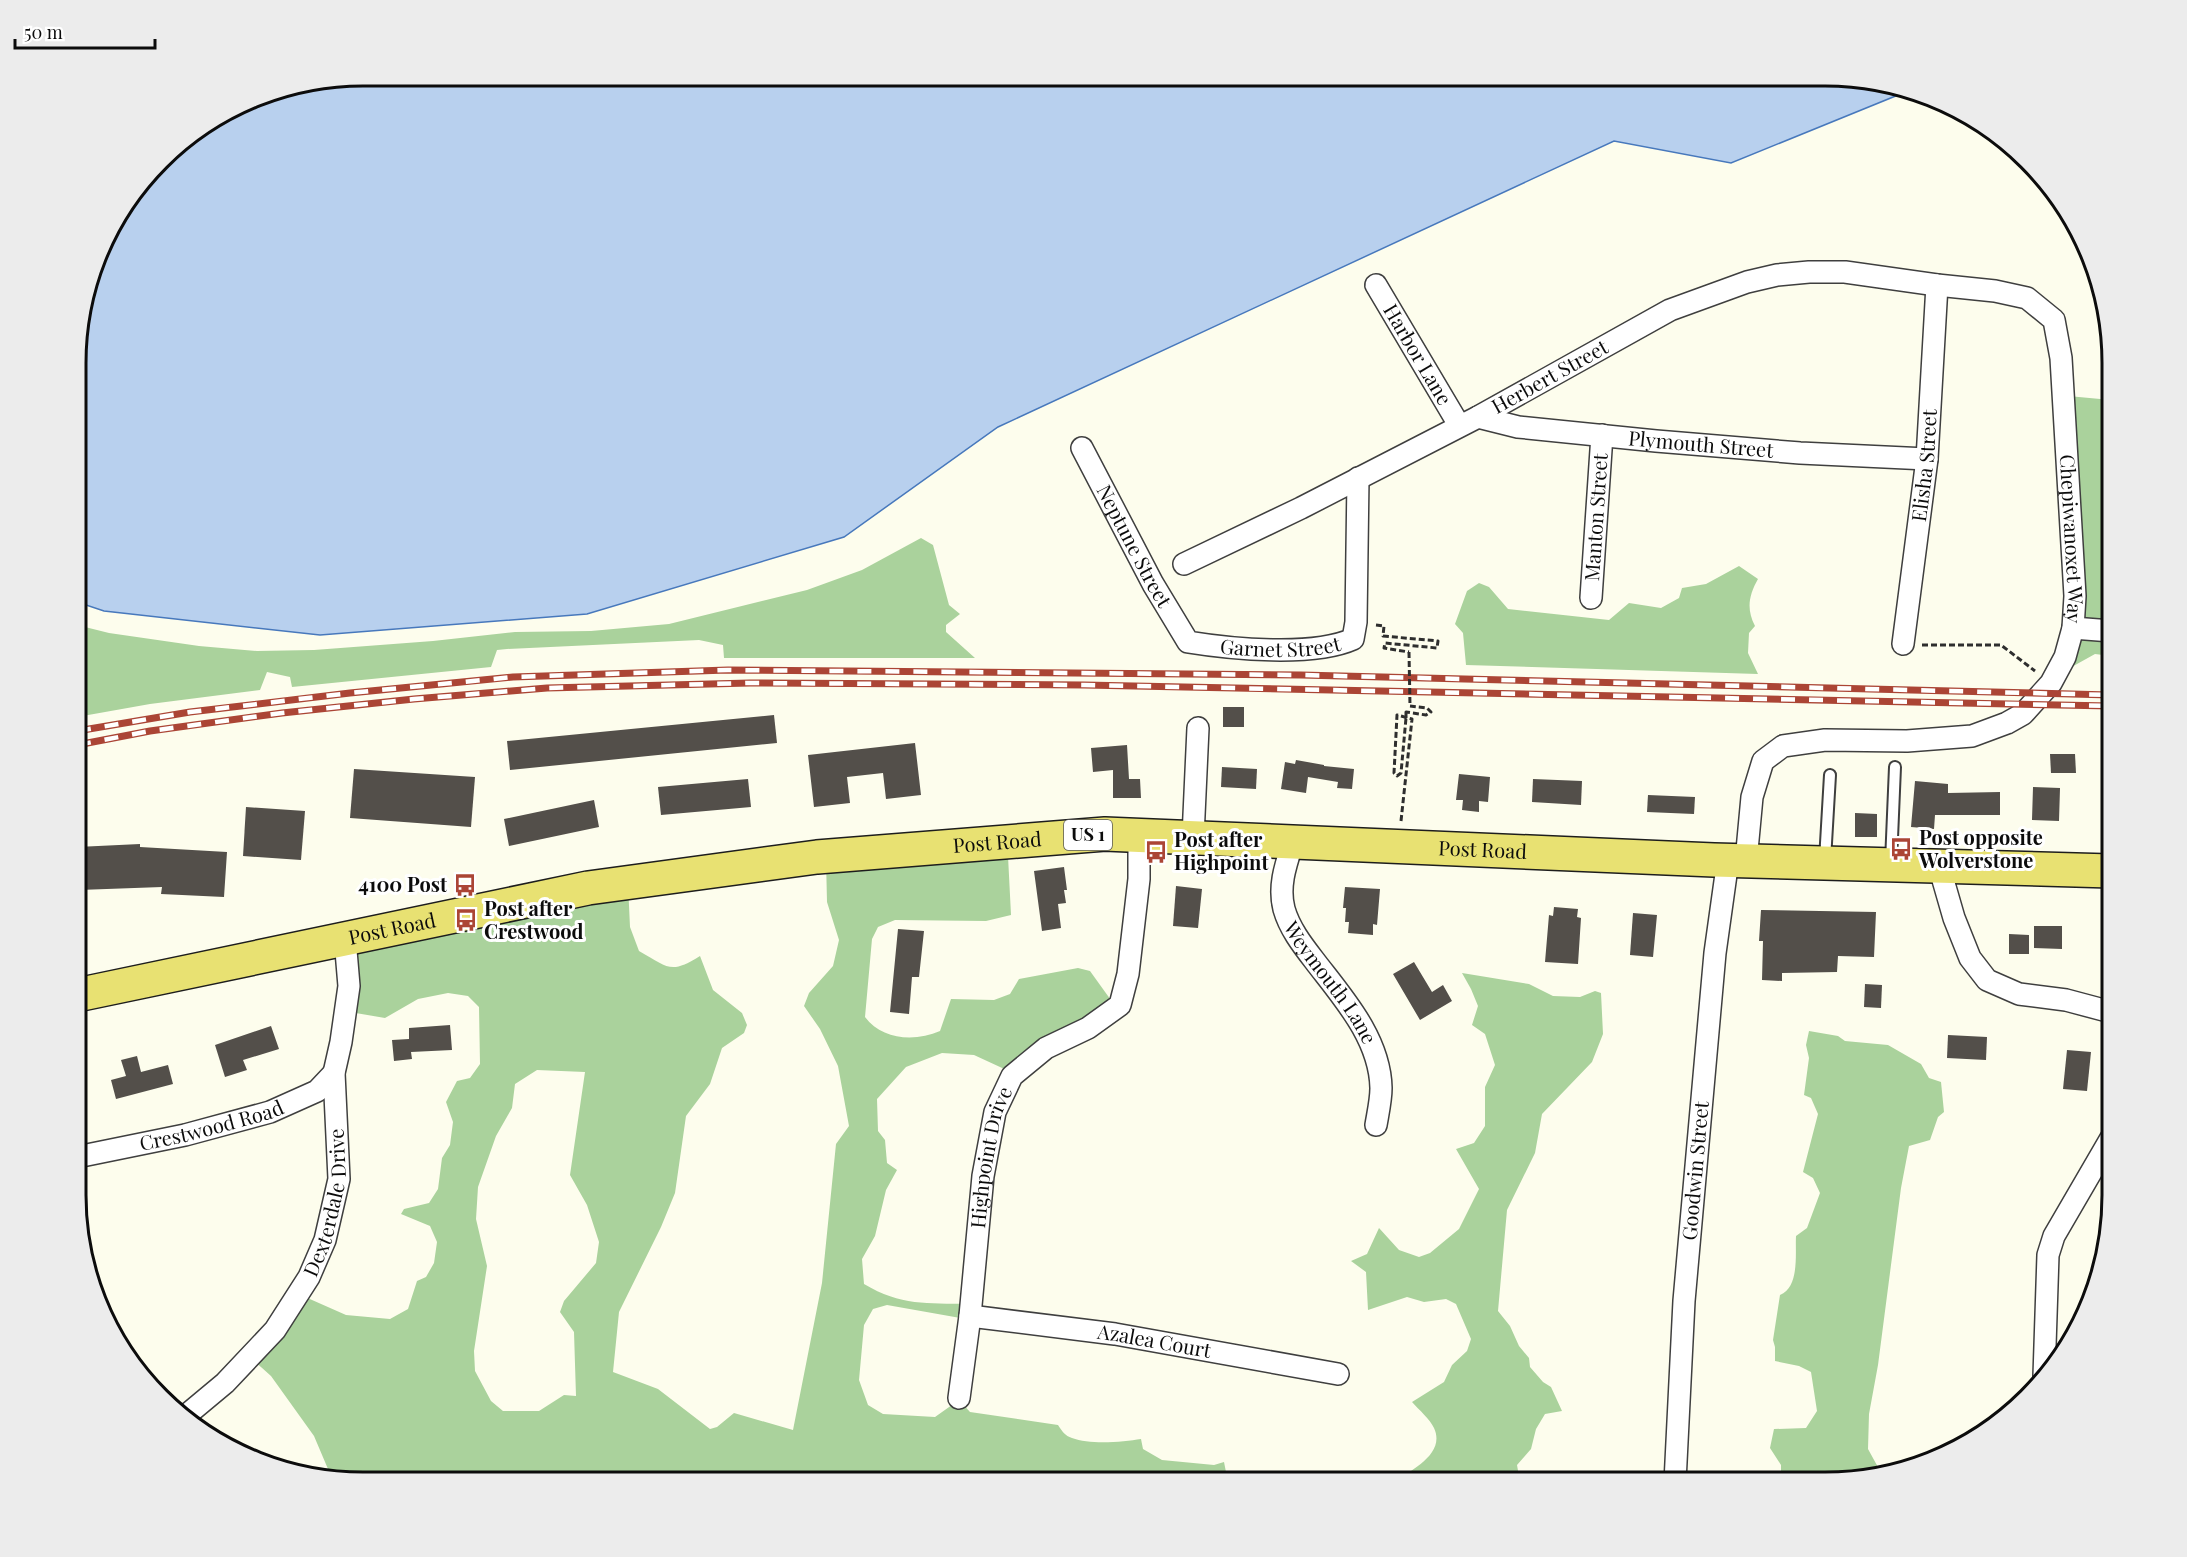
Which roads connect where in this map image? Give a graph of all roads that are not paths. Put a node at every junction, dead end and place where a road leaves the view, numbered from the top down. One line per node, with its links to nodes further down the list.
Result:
1 (1376, 285): 3 (street, Harbor Lane)
2 (1937, 285): 3 (street, Herbert Street); 6 (street, Elisha Street); 10 (street, Chepiwanoxet Way)
3 (1468, 421): 4 (street, Plymouth Street); 7 (street, Herbert Street)
4 (1602, 435): 6 (street, Plymouth Street); 9 (street, Manton Street)
5 (1082, 448): 12 (street, Neptune Street)
6 (1927, 459): 13 (street, Elisha Street)
7 (1358, 478): 8 (street, Herbert Street); 12 (street, Garnet Street)
8 (1184, 564)
9 (1591, 598)
10 (2073, 628): 11 (street); 20 (street, Chepiwanoxet Way)
11 (2102, 630)
12 (1188, 642)
13 (1903, 644)
14 (1198, 728): 18 (street)
15 (1895, 767): 22 (lane)
16 (1830, 775): 21 (lane)
17 (1139, 834): 18 (main road, Post Road / US 1); 25 (main road, Post Road / US 1); 32 (street, Highpoint Drive)
18 (1193, 837): 19 (main road, Post Road / US 1)
19 (1293, 842): 20 (main road, Post Road / US 1); 29 (street, Weymouth Lane)
20 (1737, 860): 21 (main road, Post Road / US 1); 37 (street, Goodwin Street)
21 (1825, 863): 22 (main road, Post Road / US 1)
22 (1891, 865): 23 (main road, Post Road / US 1)
23 (1939, 867): 24 (main road, Post Road / US 1); 27 (street)
24 (2102, 871)
25 (345, 939): 26 (main road, Post Road / US 1); 28 (street, Dexterdale Drive)
26 (86, 993)
27 (2102, 1010)
28 (334, 1073): 31 (street, Crestwood Road); 36 (street, Dexterdale Drive)
29 (1376, 1125)
30 (2102, 1153): 33 (street)
31 (86, 1155)
32 (970, 1316): 34 (street, Azalea Court); 35 (street, Highpoint Drive)
33 (2044, 1362)
34 (1338, 1374)
35 (959, 1398)
36 (191, 1411)
37 (1676, 1472)

